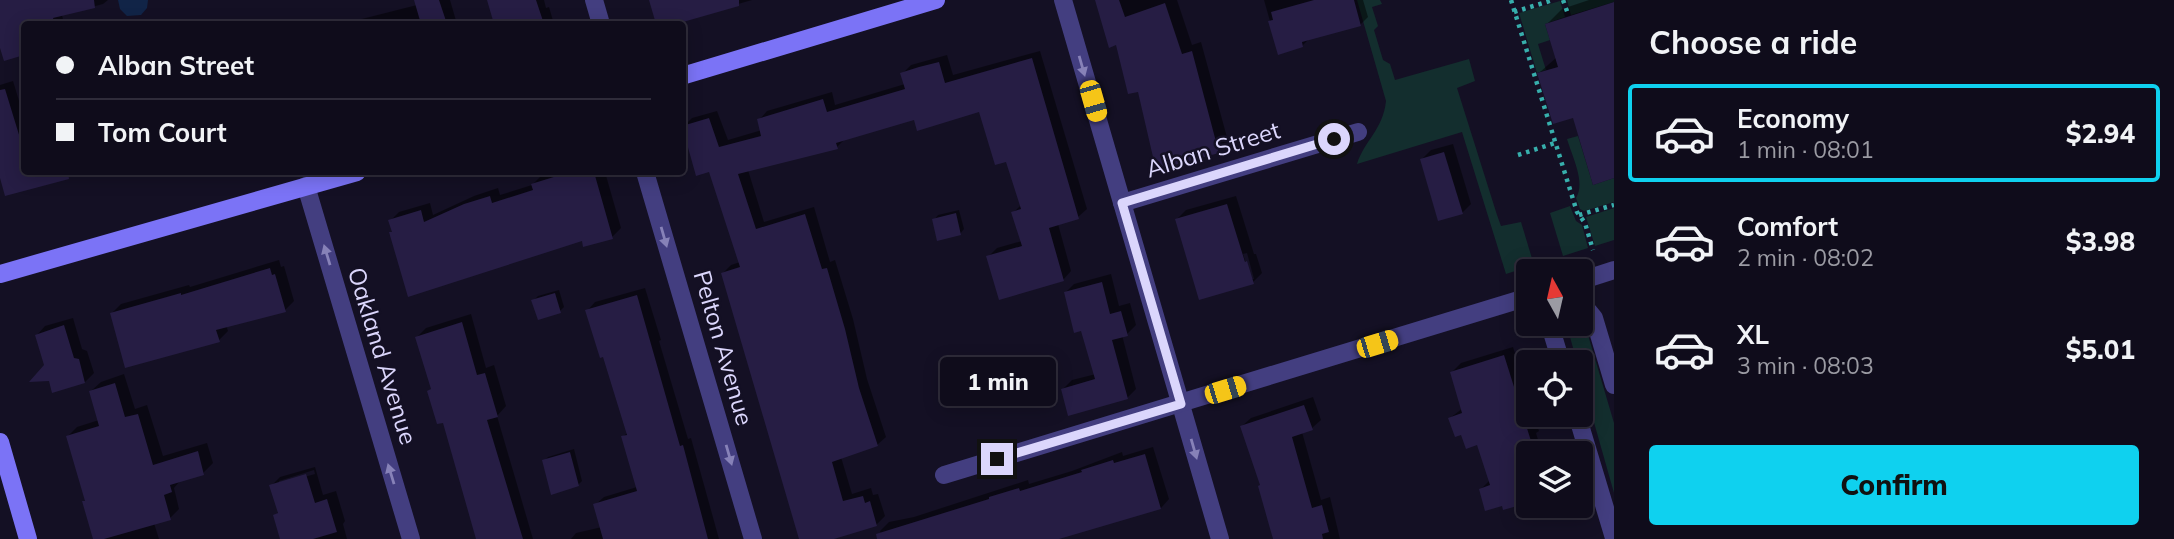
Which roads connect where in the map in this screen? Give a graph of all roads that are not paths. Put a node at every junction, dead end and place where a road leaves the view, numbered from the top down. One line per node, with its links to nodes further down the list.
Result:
1 (594, 0): 4 (street)
2 (936, 0): 5 (street)
3 (1063, 0): 10 (street, one-way to 10)
4 (600, 21)
5 (686, 75)
6 (1358, 131): 10 (street, Alban Street)
7 (346, 175): 9 (street)
8 (646, 175): 25 (street, Pelton Avenue, one-way to 25)
9 (306, 186): 12 (street); 24 (street, Oakland Avenue, one-way to 9)
10 (1122, 203): 17 (street)
11 (1614, 270): 13 (street)
12 (0, 274)
13 (1593, 277)
14 (1516, 301): 17 (street)
15 (1593, 317): 16 (street)
16 (1614, 385)
17 (1181, 404): 20 (street); 26 (street, one-way to 26)
18 (1581, 427): 21 (street)
19 (0, 442): 23 (street)
20 (944, 475)
21 (1610, 512): 22 (street)
22 (1614, 538)
23 (29, 539)
24 (411, 539)
25 (753, 539)
26 (1220, 539)

